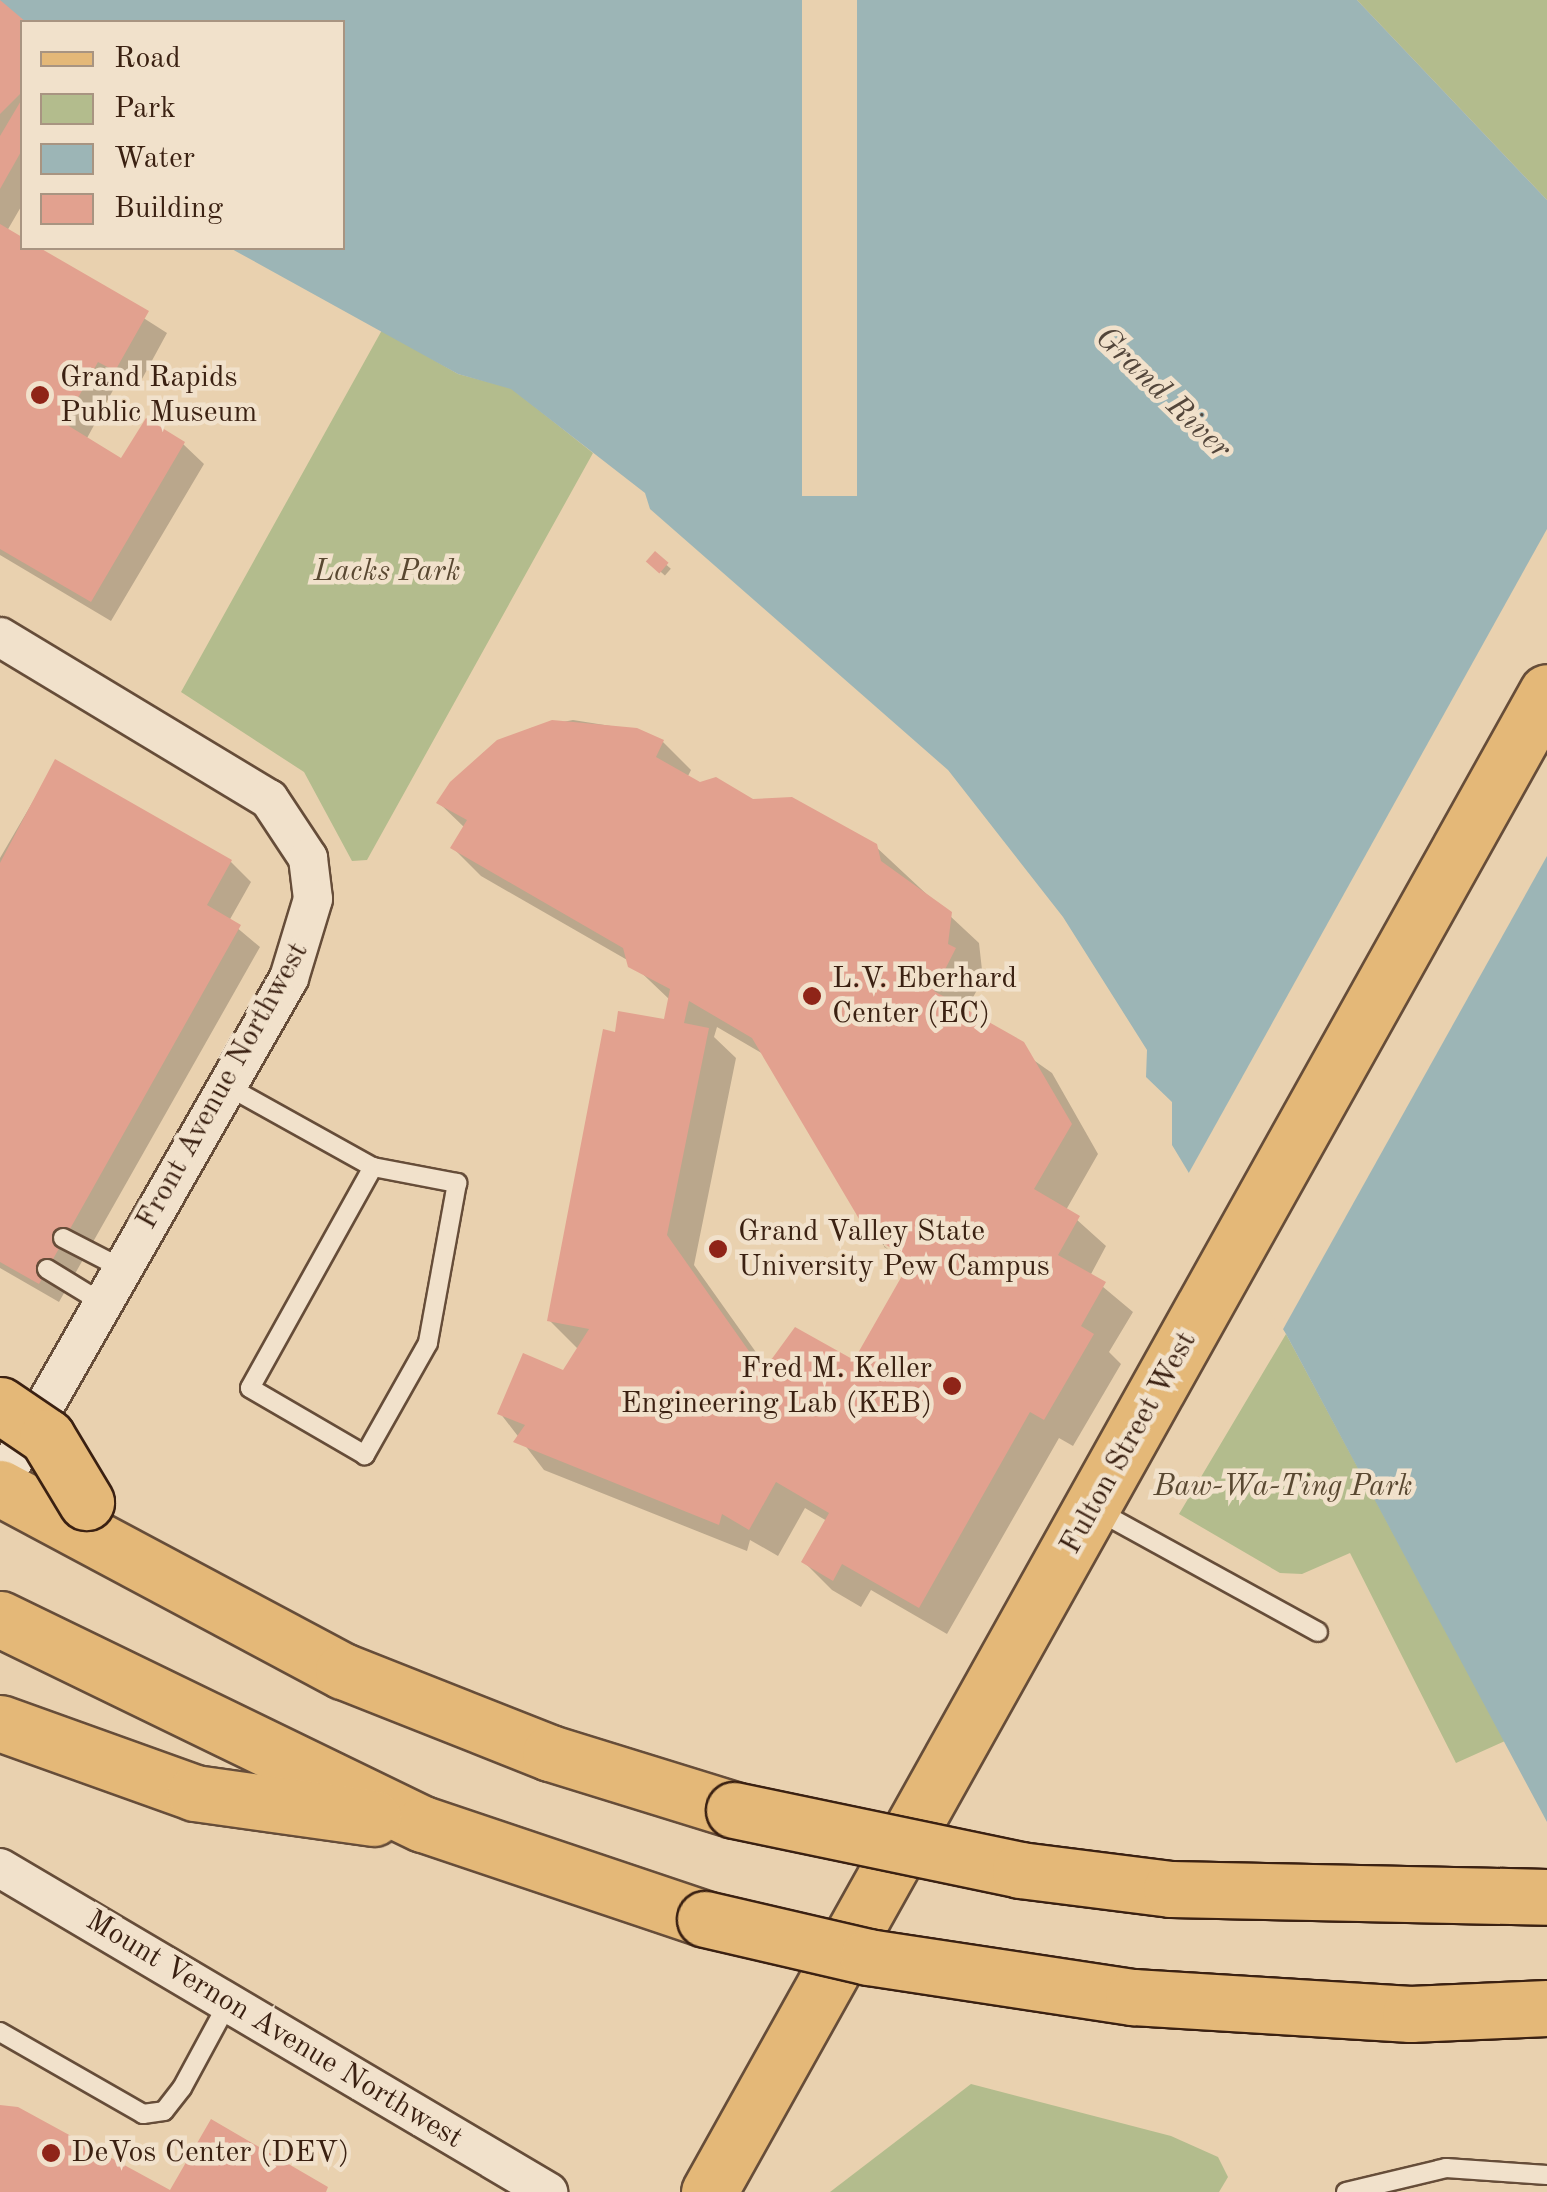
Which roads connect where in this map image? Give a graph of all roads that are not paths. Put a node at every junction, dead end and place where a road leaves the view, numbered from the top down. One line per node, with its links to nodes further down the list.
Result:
1 (0, 637): 3 (street, Front Avenue Northwest)
2 (1547, 692): 11 (main road, Fulton Street West)
3 (228, 1088): 4 (lane); 6 (street, Front Avenue Northwest)
4 (373, 1168): 4 (lane)
5 (64, 1238): 6 (lane)
6 (121, 1268): 8 (street, Front Avenue Northwest)
7 (47, 1269): 8 (lane)
8 (101, 1302): 10 (street, Front Avenue Northwest)
9 (0, 1406): 12 (main road, bridge)
10 (0, 1486): 12 (main road)
11 (1093, 1508): 14 (lane); 24 (main road, Fulton Street West)
12 (79, 1515): 18 (main road, bridge)
13 (8, 1624): 16 (main road)
14 (1318, 1632)
15 (0, 1723): 16 (main road)
16 (422, 1824): 20 (main road, bridge)
17 (0, 1868): 19 (street, Mount Vernon Avenue Northwest)
18 (1547, 1897)
19 (228, 2003): 21 (lane); 23 (street, Mount Vernon Avenue Northwest)
20 (1547, 2008)
21 (0, 2032)
22 (1547, 2174): 25 (lane)
23 (548, 2192)
24 (709, 2192)
25 (1346, 2192)

